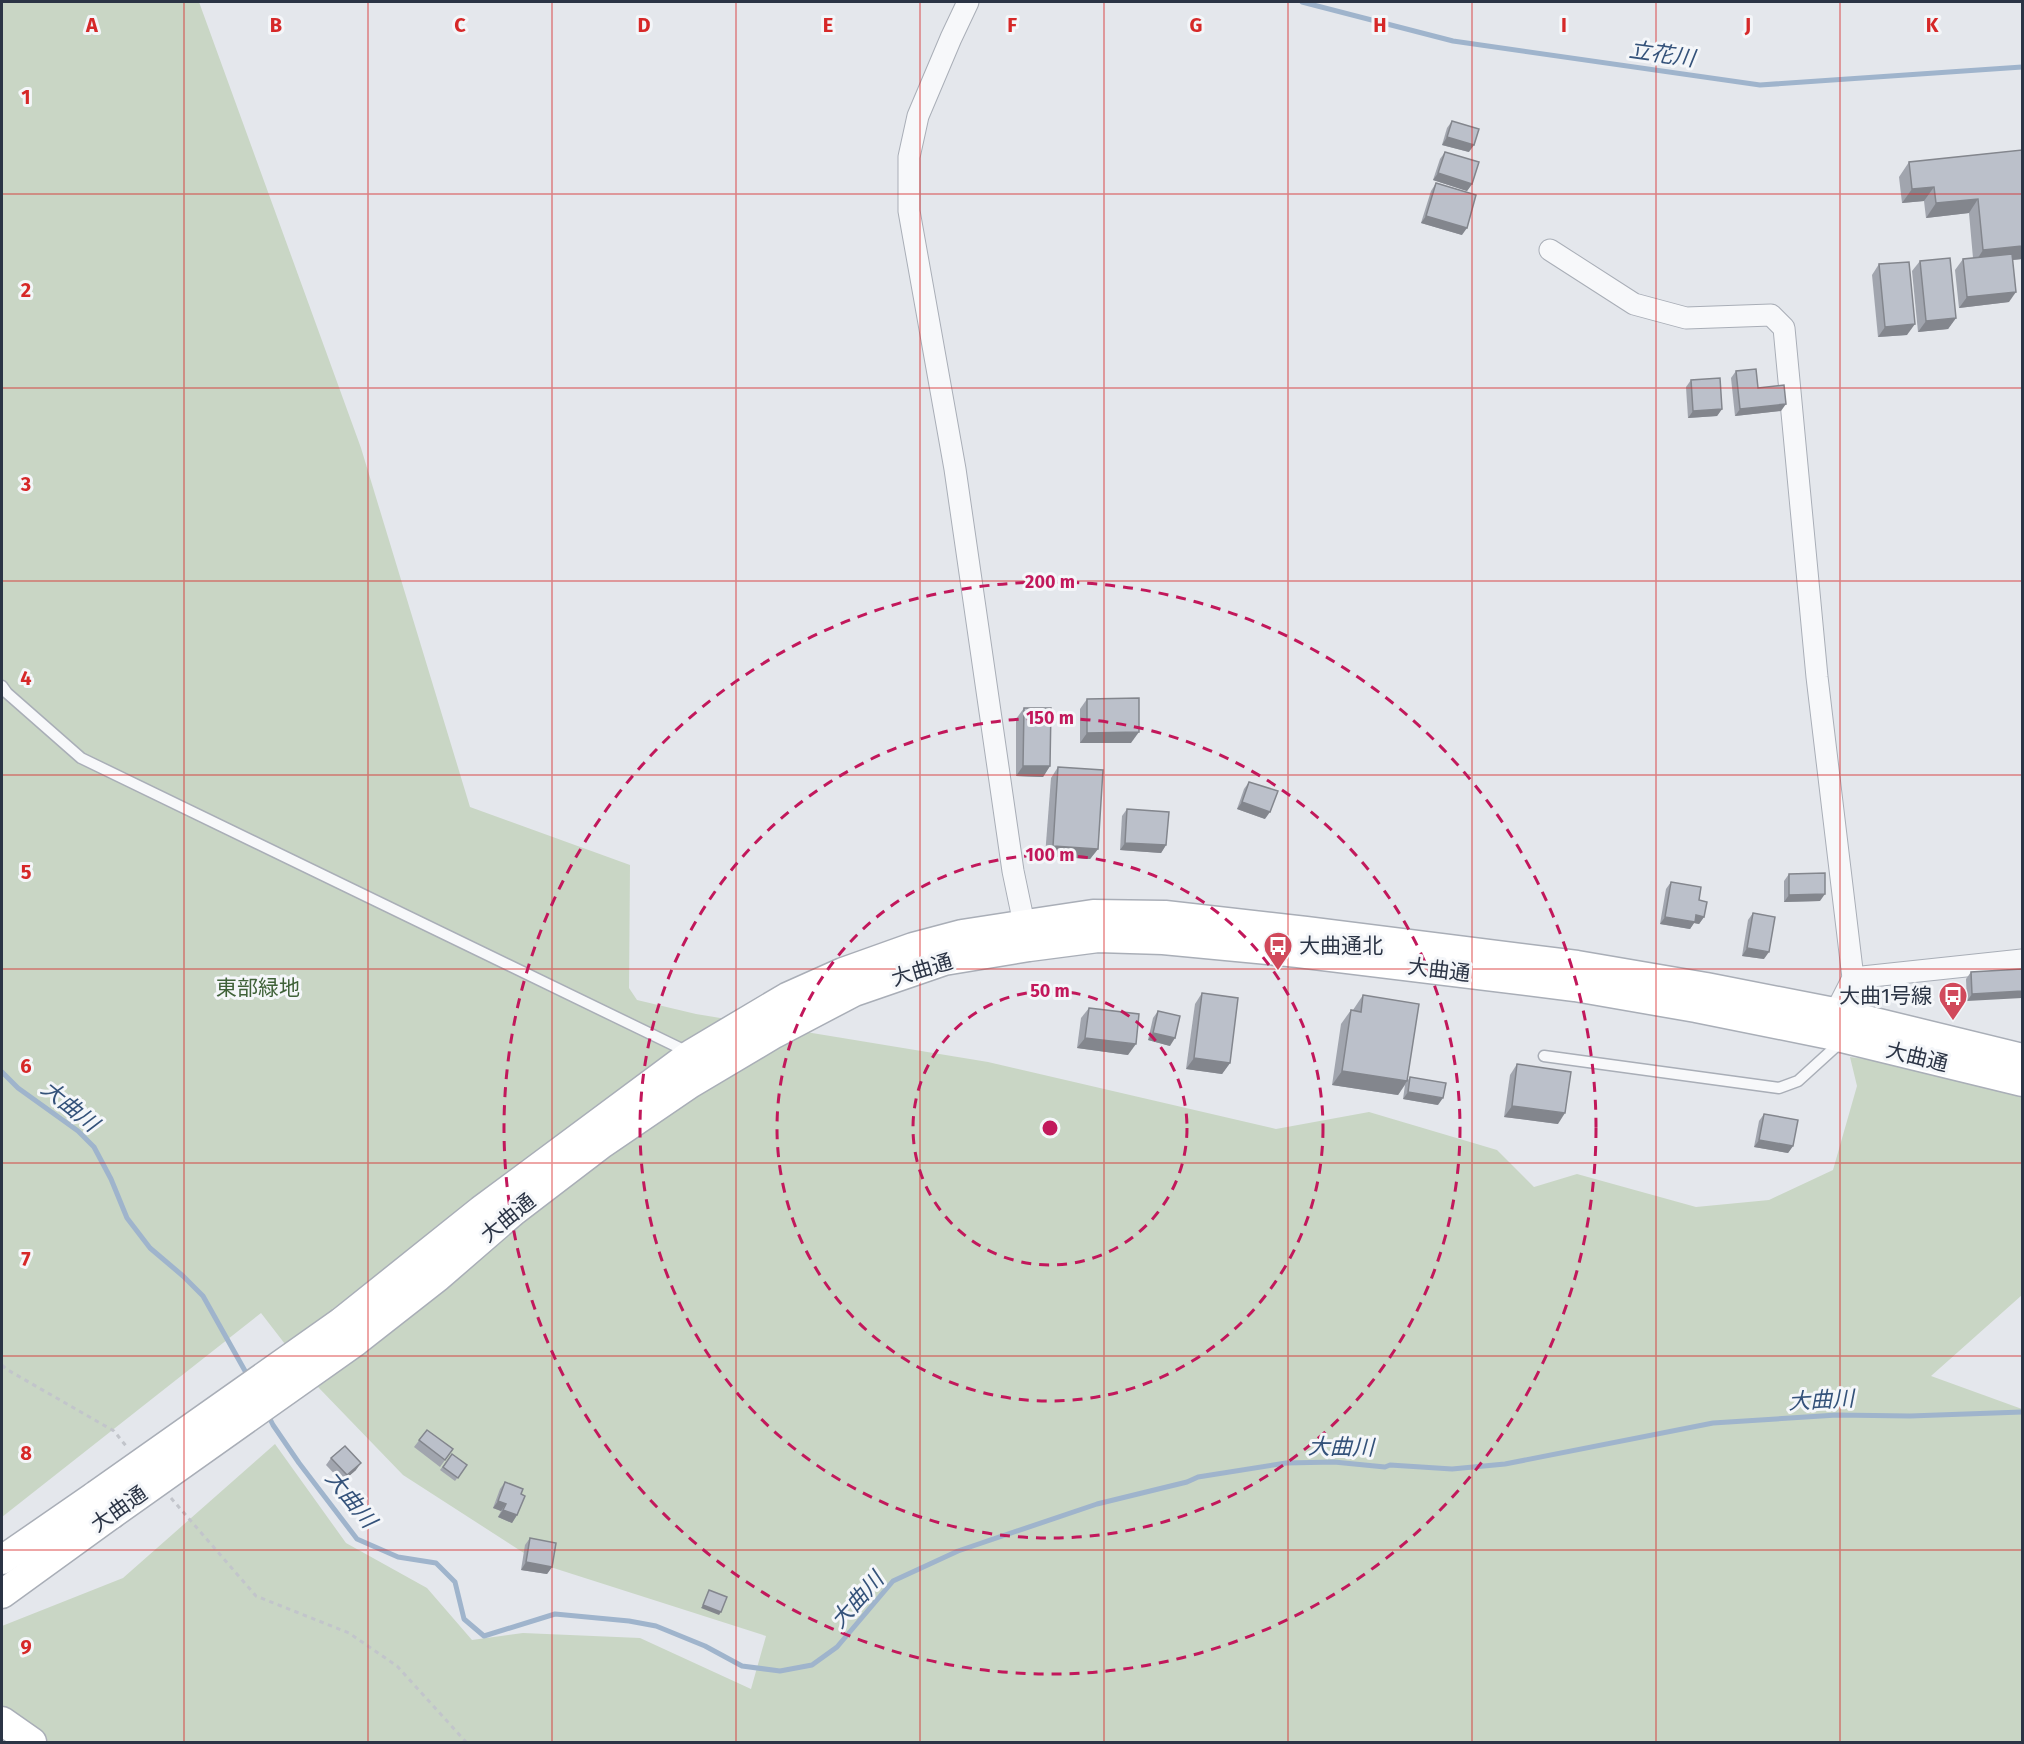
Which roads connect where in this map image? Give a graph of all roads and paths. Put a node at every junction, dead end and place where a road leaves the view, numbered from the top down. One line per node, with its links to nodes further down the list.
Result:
1 (968, 2): 4 (street)
2 (1550, 250): 6 (street)
3 (2, 686): 8 (lane)
4 (1026, 936): 7 (street, 大曲通); 8 (street, 大曲通); 12 (street, 大曲通)
5 (2022, 960): 6 (street)
6 (1853, 978): 7 (street)
7 (1835, 1029): 9 (lane); 10 (street, 大曲通); 11 (street, 大曲通)
8 (691, 1054): 12 (street, 大曲通)
9 (1544, 1056)
10 (2022, 1058)
11 (2022, 1082)
12 (348, 1332): 16 (street, 大曲通, bridge)
13 (2, 1365): 14 (path)
14 (129, 1449)
15 (166, 1492): 21 (path)
16 (103, 1505): 17 (street, 大曲通); 18 (street, 大曲通)
17 (2, 1560)
18 (2, 1594)
19 (2, 1721): 20 (street)
20 (32, 1743)
21 (466, 1743)

